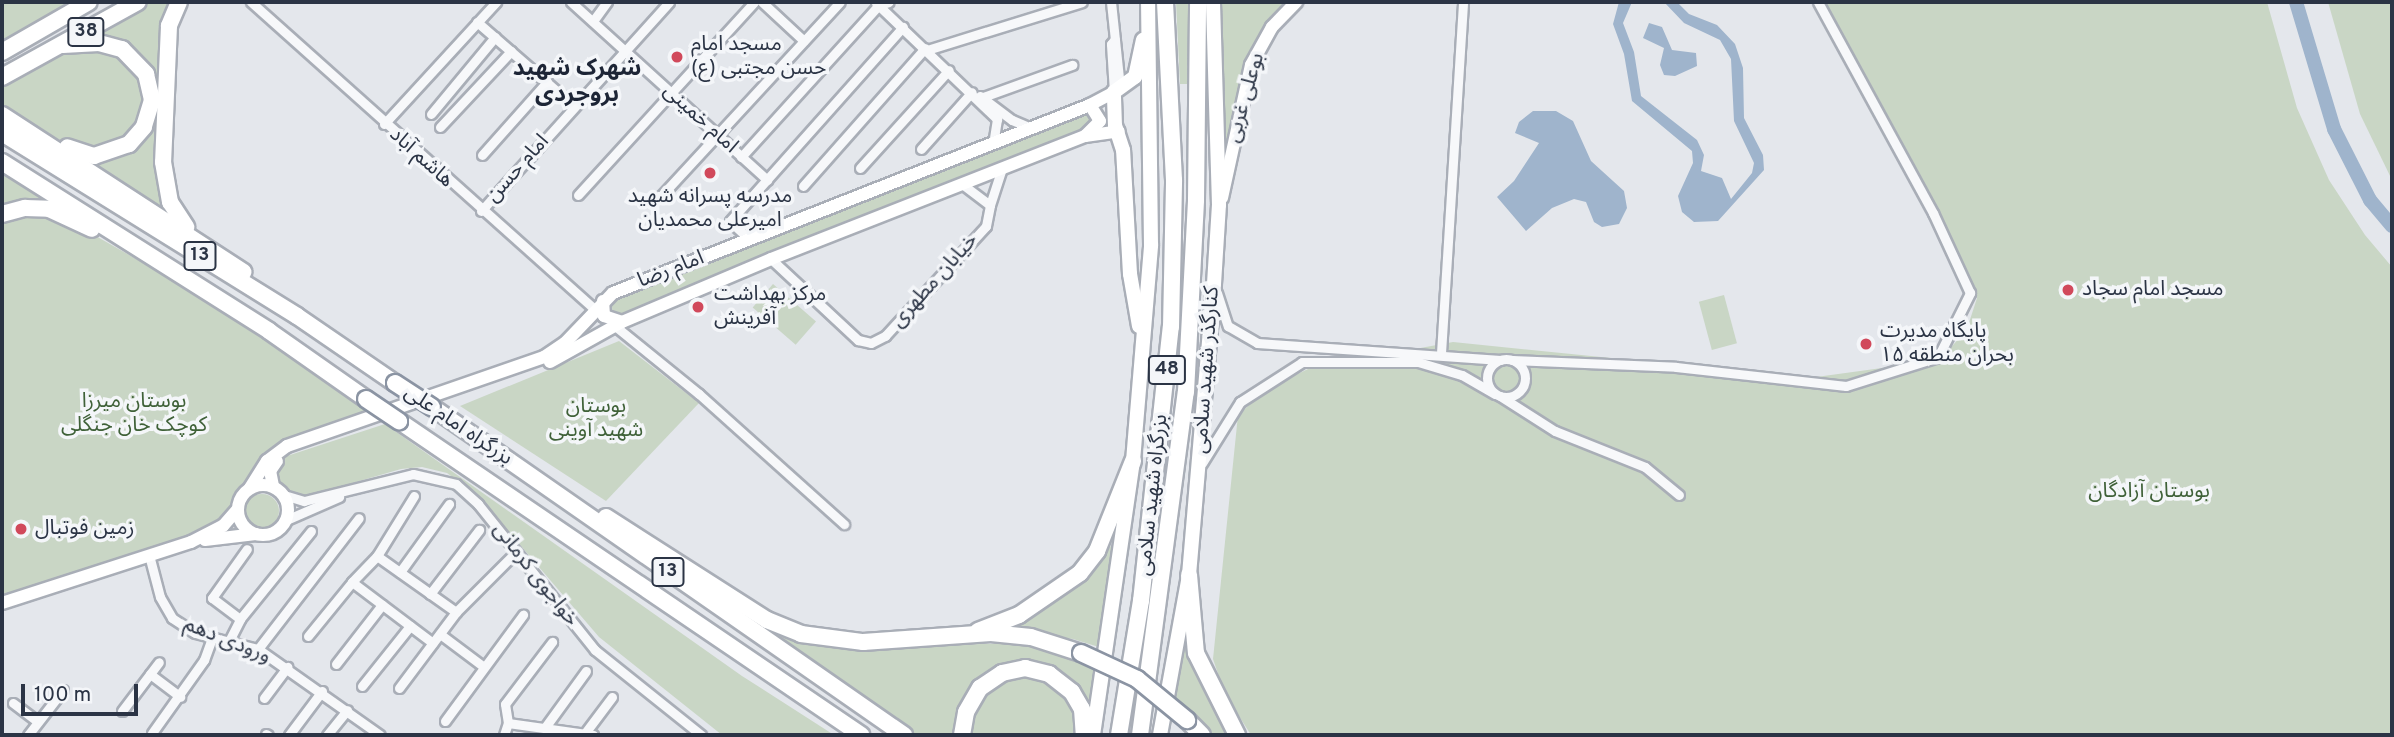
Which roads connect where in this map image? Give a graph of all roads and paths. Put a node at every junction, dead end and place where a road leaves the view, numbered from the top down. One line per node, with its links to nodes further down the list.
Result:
1 (89, 2): 32 (highway, 38)
2 (138, 2): 28 (highway, 38)
3 (179, 2): 71 (highway)
4 (251, 2): 47 (street, هاشم آباد)
5 (496, 2): 24 (street)
6 (571, 2): 23 (street, امام خمینی)
7 (607, 2): 23 (street)
8 (669, 2): 31 (street, امام حسن)
9 (754, 2): 40 (street)
10 (762, 2): 27 (street)
11 (840, 2): 27 (street)
12 (889, 2): 21 (street)
13 (1082, 2): 29 (street)
14 (1111, 2): 34 (street)
15 (1165, 2): 160 (highway, بزرگراه شهید سلامی / 48)
16 (1198, 2): 161 (highway, بزرگراه شهید سلامی / 48)
17 (1213, 2): 68 (main road, کنارگذر شهید سلامی)
18 (1296, 2): 68 (main road, بوعلی غربی)
19 (1463, 2): 80 (street)
20 (1818, 2): 82 (street)
21 (877, 3): 25 (street); 58 (street)
22 (1148, 5): 36 (main road); 79 (main road)
23 (593, 21): 31 (street, امام خمینی)
24 (477, 22): 26 (street); 47 (street)
25 (903, 27): 29 (street); 62 (street)
26 (495, 37): 30 (street); 45 (street)
27 (804, 41): 53 (street)
28 (63, 45): 37 (highway, 38); 51 (highway)
29 (926, 49): 35 (street); 64 (street)
30 (511, 51): 38 (street); 48 (street)
31 (625, 51): 40 (street, امام خمینی); 44 (street, امام حسن)
32 (2, 52)
33 (1072, 65): 42 (street)
34 (1116, 69): 36 (street); 39 (street); 43 (street)
35 (948, 70): 41 (street); 60 (street)
36 (1136, 75): 39 (main road)
37 (2, 77)
38 (547, 82): 44 (street); 57 (street)
39 (1117, 90): 43 (main road, امام رضا); 50 (main road)
40 (671, 92): 53 (street, امام خمینی); 65 (street)
41 (972, 92): 42 (street); 55 (street); 56 (street)
42 (983, 97): 49 (street)
43 (1093, 104): 49 (main road, امام رضا); 54 (main road)
44 (574, 106): 69 (street, امام حسن)
45 (431, 114)
46 (2, 115): 51 (highway)
47 (384, 124): 69 (street, هاشم آباد)
48 (440, 127)
49 (1031, 128): 55 (main road, امام رضا)
50 (1119, 131): 54 (main road, امام رضا); 79 (main road)
51 (33, 132): 71 (highway)
52 (2, 134): 77 (highway, بزرگراه امام علی / 13)
53 (717, 135): 58 (street, امام خمینی); 66 (street)
54 (1085, 136): 61 (main road, امام رضا)
55 (993, 143): 72 (main road, امام رضا)
56 (920, 149)
57 (482, 155)
58 (741, 157): 62 (street, امام خمینی)
59 (2, 162): 74 (highway, بزرگراه امام علی / 13)
60 (860, 168)
61 (1002, 169): 63 (main road, امام رضا); 67 (street, خیابان مطهری)
62 (767, 180): 72 (street)
63 (962, 184): 67 (street); 73 (main road, امام رضا)
64 (803, 186)
65 (578, 195)
66 (660, 197)
67 (990, 205): 73 (street, خیابان مطهری)
68 (1219, 205): 75 (main road, کنارگذر شهید سلامی)
69 (481, 211): 76 (street, هاشم آباد)
70 (2, 214): 74 (highway)
71 (192, 235): 77 (highway)
72 (749, 239): 76 (main road, امام رضا)
73 (771, 259): 78 (main road, امام رضا)
74 (170, 268): 130 (highway, بزرگراه امام علی / 13, bridge)
75 (1214, 284): 80 (street); 85 (main road, کنارگذر شهید سلامی)
76 (599, 306): 78 (main road); 87 (main road, امام رضا)
77 (297, 316): 92 (highway, بزرگراه امام علی / 13, bridge)
78 (618, 324): 86 (main road, امام رضا); 97 (street)
79 (1143, 344): 84 (main road)
80 (1441, 354): 81 (street)
81 (1500, 360): 82 (street); 83 (street)
82 (1512, 360): 83 (street)
83 (1497, 395): 85 (street); 90 (street)
84 (1133, 461): 117 (highway); 159 (main road)
85 (1199, 468): 107 (main road, کنارگذر شهید سلامی)
86 (273, 486): 87 (main road); 89 (main road)
87 (250, 488): 94 (main road)
88 (350, 491): 89 (street); 96 (street); 103 (street, خواجوی کرمانی)
89 (284, 495): 96 (main road)
90 (1679, 495)
91 (414, 496): 105 (street)
92 (563, 498): 117 (highway); 156 (highway, بزرگراه امام علی / 13)
93 (449, 504): 106 (street)
94 (238, 509): 100 (main road); 101 (main road)
95 (359, 518): 123 (street)
96 (286, 520): 100 (main road)
97 (844, 524)
98 (479, 530): 109 (street)
99 (311, 531): 114 (street)
100 (256, 534): 101 (main road)
101 (191, 542): 104 (main road)
102 (247, 549): 114 (street)
103 (516, 552): 112 (street); 153 (street, خواجوی کرمانی)
104 (149, 555): 110 (main road); 119 (street, ورودی دهم)
105 (377, 556): 106 (street); 108 (street)
106 (400, 572): 109 (street)
107 (1189, 575): 162 (main road, کنارگذر شهید سلامی); 164 (highway)
108 (352, 582): 111 (street); 118 (street)
109 (430, 594): 112 (street)
110 (2, 603)
111 (382, 606): 115 (street); 125 (street)
112 (456, 612): 116 (street)
113 (523, 615): 127 (street)
114 (240, 619): 121 (street)
115 (410, 626): 122 (street); 131 (street)
116 (440, 634): 122 (street); 127 (street)
117 (969, 634): 163 (highway, bridge)
118 (308, 636)
119 (212, 638): 121 (street, ورودی دهم); 135 (street)
120 (552, 642): 143 (street)
121 (228, 643): 123 (street, ورودی دهم)
122 (433, 643): 132 (street)
123 (258, 649): 126 (street, ورودی دهم)
124 (159, 662): 129 (street)
125 (336, 664)
126 (287, 667): 134 (street, ورودی دهم); 137 (street)
127 (485, 667): 141 (street)
128 (586, 671): 144 (street)
129 (149, 674): 135 (street); 140 (street)
130 (774, 680): 154 (highway); 155 (highway, بزرگراه امام علی / 13)
131 (362, 686)
132 (399, 688)
133 (63, 690): 142 (street)
134 (321, 691): 139 (street, ورودی دهم); 149 (street)
135 (180, 697): 146 (street)
136 (612, 697): 147 (street)
137 (264, 698)
138 (13, 703): 142 (street)
139 (347, 710): 145 (street, ورودی دهم); 150 (street)
140 (122, 711)
141 (445, 721)
142 (38, 722): 148 (street)
143 (508, 723): 144 (street); 152 (street)
144 (546, 726): 147 (street)
145 (369, 732): 151 (street, ورودی دهم)
146 (152, 733)
147 (589, 734)
148 (29, 735)
149 (289, 735)
150 (327, 735)
151 (380, 735)
152 (504, 735)
153 (700, 735)
154 (842, 735)
155 (861, 735)
156 (904, 735)
157 (962, 735): 158 (highway)
158 (1084, 735)
159 (1093, 735)
160 (1119, 735)
161 (1140, 735)
162 (1160, 735)
163 (1202, 735)
164 (1237, 735)

